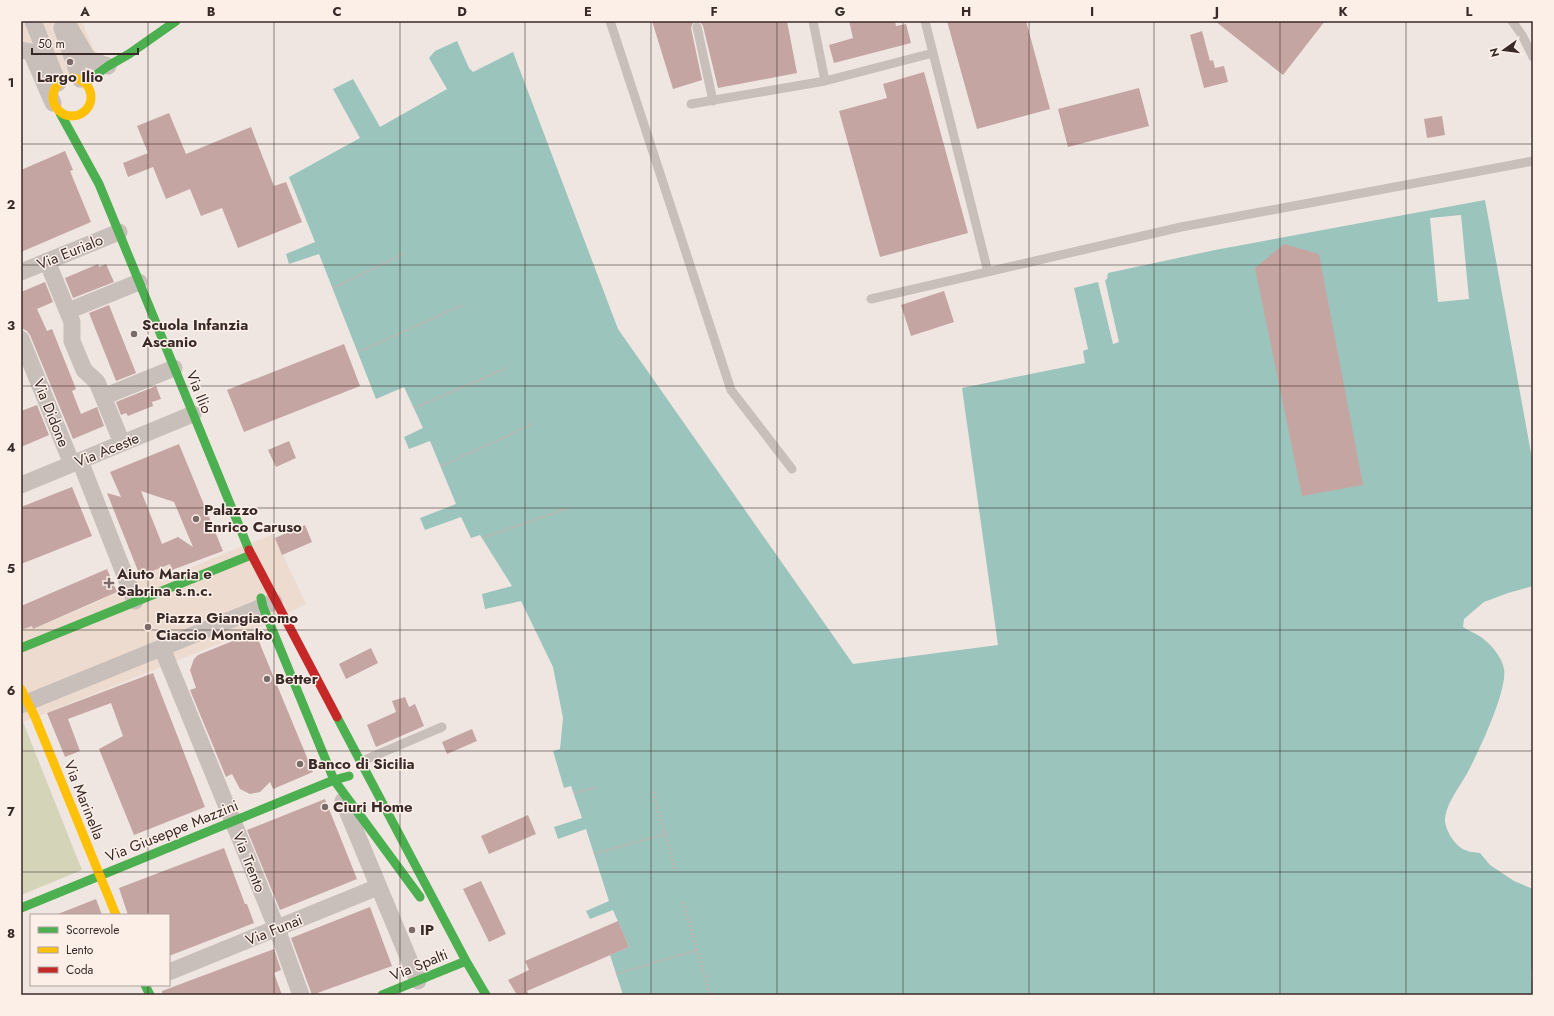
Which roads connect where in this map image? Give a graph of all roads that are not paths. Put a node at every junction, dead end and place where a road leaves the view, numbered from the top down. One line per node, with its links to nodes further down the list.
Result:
1 (33, 21): 16 (street)
2 (59, 21): 14 (street)
3 (66, 21): 13 (street)
4 (176, 21): 13 (main road)
5 (610, 21): 38 (lane)
6 (812, 21): 15 (lane)
7 (925, 21): 11 (lane)
8 (1512, 21): 12 (lane)
9 (697, 27): 19 (lane)
10 (21, 49): 21 (street)
11 (933, 53): 15 (lane); 28 (lane)
12 (1533, 57)
13 (109, 71): 14 (main road)
14 (82, 81): 16 (main road); 18 (main road)
15 (825, 81): 19 (lane)
16 (58, 84): 21 (main road)
17 (100, 86): 18 (main road)
18 (91, 97): 21 (main road)
19 (713, 101): 20 (lane)
20 (691, 104)
21 (57, 108): 24 (main road, Via Ilio)
22 (93, 155): 24 (main road, Via Ilio)
23 (1533, 161): 28 (lane)
24 (99, 184): 25 (main road, Via Ilio)
25 (119, 232): 26 (street, Via Eurialo); 29 (main road, Via Ilio)
26 (47, 261): 27 (street, Via Eurialo); 31 (street)
27 (21, 272)
28 (988, 272): 30 (lane)
29 (139, 282): 31 (street); 33 (main road, Via Ilio)
30 (871, 299)
31 (68, 311): 34 (street)
32 (21, 339): 37 (street, Via Didone)
33 (174, 368): 34 (street); 35 (main road, Via Ilio)
34 (103, 397): 36 (street)
35 (193, 414): 36 (street, Via Aceste); 40 (main road, Via Ilio)
36 (122, 443): 37 (street, Via Aceste)
37 (76, 462): 39 (street, Via Aceste); 41 (street, Via Didone)
38 (792, 469)
39 (21, 485)
40 (250, 555): 41 (main road); 42 (main road); 42 (main road)
41 (135, 601): 43 (main road)
42 (268, 604): 44 (street); 47 (main road); 49 (main road)
43 (21, 648)
44 (165, 656): 45 (street); 50 (street, Via Trento)
45 (26, 703): 51 (main road, Via Marinella)
46 (442, 727): 47 (lane)
47 (360, 762): 48 (main road)
48 (365, 772): 49 (main road, Via Giuseppe Mazzini); 56 (main road)
49 (334, 780): 50 (main road, Via Giuseppe Mazzini); 52 (street); 56 (main road)
50 (232, 821): 51 (main road, Via Giuseppe Mazzini); 55 (street, Via Trento)
51 (100, 876): 53 (main road, Via Giuseppe Mazzini); 54 (main road, Via Marinella)
52 (378, 887): 55 (street, Via Funai); 58 (street)
53 (21, 908)
54 (116, 914)
55 (276, 928): 57 (street, Via Funai); 59 (street, Via Trento)
56 (466, 961): 58 (main road, Via Spalti); 61 (main road)
57 (170, 972)
58 (418, 981): 60 (main road, Via Spalti)
59 (301, 995)
60 (382, 995)
61 (486, 995)

